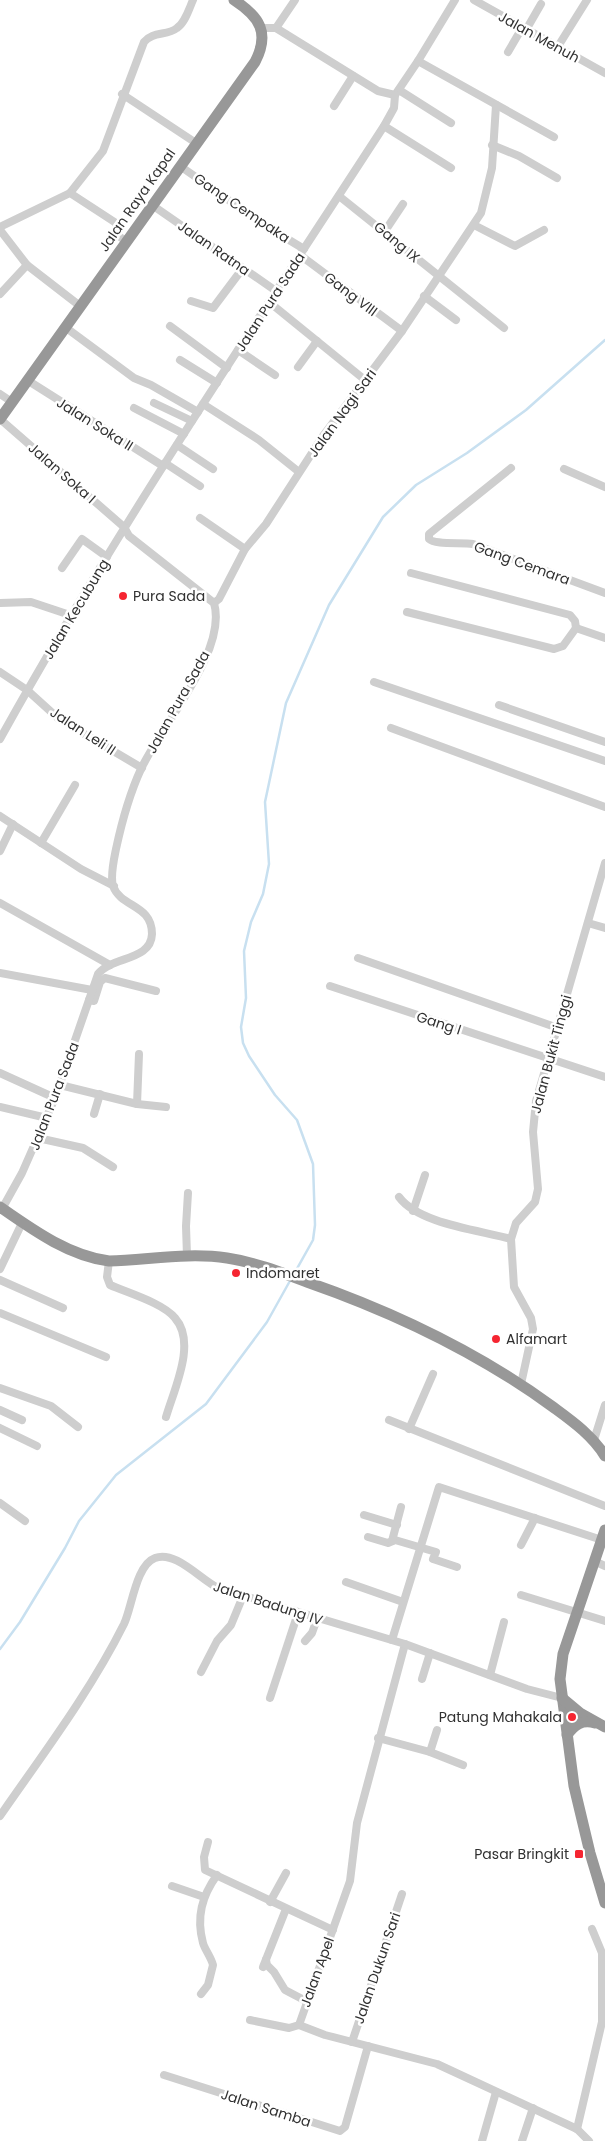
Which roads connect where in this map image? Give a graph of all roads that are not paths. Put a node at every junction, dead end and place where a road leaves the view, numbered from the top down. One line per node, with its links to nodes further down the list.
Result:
1 (193, 0): 17 (street)
2 (234, 0): 8 (highway)
3 (295, 0): 9 (street)
4 (455, 0): 13 (street, Jalan Pura Sada)
5 (474, 0): 10 (street, Jalan Menuh)
6 (587, 0): 11 (street)
7 (541, 4): 10 (street)
8 (262, 28): 9 (street); 23 (highway, Jalan Raya Kapal)
9 (276, 28): 15 (street)
10 (524, 29): 11 (street, Jalan Menuh); 12 (street)
11 (557, 48): 14 (street, Jalan Menuh)
12 (508, 52)
13 (418, 61): 16 (street, Jalan Pura Sada); 18 (street)
14 (605, 73)
15 (353, 76): 16 (street); 19 (street)
16 (397, 92): 20 (street); 21 (street, Jalan Pura Sada)
17 (125, 96): 23 (street); 28 (street)
18 (496, 105): 22 (street); 24 (street, Jalan Nagi Sari)
19 (334, 106)
20 (451, 123)
21 (384, 126): 26 (street); 29 (street, Jalan Pura Sada)
22 (554, 136)
23 (196, 143): 25 (highway, Jalan Raya Kapal)
24 (492, 144): 27 (street); 33 (street, Jalan Nagi Sari)
25 (180, 166): 31 (highway, Jalan Raya Kapal); 40 (street, Gang Cempaka)
26 (451, 168)
27 (557, 178)
28 (72, 194): 35 (street); 38 (street)
29 (341, 197): 32 (street, Gang IX); 36 (street, Gang IX); 40 (street, Jalan Pura Sada)
30 (403, 204): 36 (street)
31 (152, 205): 38 (highway, Jalan Raya Kapal); 42 (street, Jalan Ratna)
32 (370, 224)
33 (474, 225): 34 (street); 43 (street, Jalan Nagi Sari)
34 (544, 230)
35 (2, 231): 41 (street)
36 (385, 231): 43 (street, Gang IX)
37 (272, 233): 39 (street, Gang Cempaka)
38 (126, 241): 49 (highway, Jalan Raya Kapal)
39 (292, 247)
40 (302, 252): 44 (street, Jalan Pura Sada); 54 (street, Gang VIII)
41 (27, 265): 45 (street); 49 (street)
42 (243, 268): 44 (street, Jalan Ratna); 47 (street)
43 (437, 276): 46 (street, Jalan Nagi Sari); 53 (street, Gang IX)
44 (276, 291): 48 (street, Jalan Pura Sada)
45 (0, 294)
46 (424, 296): 50 (street); 54 (street, Jalan Nagi Sari)
47 (190, 300)
48 (270, 302): 55 (street); 56 (street, Jalan Pura Sada)
49 (80, 306): 52 (highway, Jalan Raya Kapal)
50 (456, 320)
51 (170, 326): 59 (street)
52 (65, 327): 61 (highway, Jalan Raya Kapal); 69 (street)
53 (504, 328)
54 (402, 331): 62 (street, Jalan Nagi Sari)
55 (317, 341): 58 (street); 62 (street)
56 (238, 350): 59 (street, Jalan Pura Sada); 60 (street)
57 (180, 360): 63 (street)
58 (298, 367)
59 (227, 368): 63 (street, Jalan Pura Sada)
60 (275, 375)
61 (27, 380): 65 (highway, Jalan Raya Kapal); 74 (street, Jalan Soka II)
62 (365, 380): 78 (street, Jalan Nagi Sari)
63 (217, 384): 67 (street, Jalan Pura Sada)
64 (0, 394): 65 (street)
65 (12, 402): 70 (highway, Jalan Raya Kapal)
66 (154, 403): 71 (street)
67 (203, 404): 69 (street, Jalan Pura Sada); 78 (street)
68 (134, 408): 72 (street)
69 (198, 412): 71 (street, Jalan Pura Sada)
70 (0, 419): 82 (street, Jalan Soka I)
71 (192, 422): 72 (street, Jalan Pura Sada)
72 (184, 434): 73 (street, Jalan Pura Sada)
73 (177, 445): 74 (street, Jalan Pura Sada); 76 (street)
74 (164, 465): 79 (street, Jalan Soka II); 82 (street, Jalan Pura Sada)
75 (511, 468): 87 (street, Gang Cemara)
76 (212, 469)
77 (564, 469): 80 (street)
78 (299, 472): 83 (street, Jalan Nagi Sari)
79 (200, 486)
80 (605, 487)
81 (200, 518): 83 (street)
82 (124, 527): 84 (street, Jalan Kecubung); 89 (street)
83 (245, 549): 89 (street, Jalan Nagi Sari)
84 (107, 557): 85 (street); 91 (street, Jalan Kecubung)
85 (62, 568)
86 (411, 573): 92 (street)
87 (605, 593)
88 (0, 603): 91 (street)
89 (214, 603): 102 (street, Jalan Pura Sada)
90 (407, 612): 92 (street)
91 (70, 615): 96 (street, Jalan Kecubung)
92 (576, 628): 93 (street)
93 (605, 638)
94 (0, 672): 96 (street, Jalan Leli II)
95 (374, 682): 101 (street)
96 (27, 690): 99 (street, Jalan Kecubung); 102 (street, Jalan Leli II)
97 (499, 705): 100 (street)
98 (391, 728): 104 (street)
99 (0, 739)
100 (605, 742)
101 (605, 761)
102 (142, 768): 110 (street, Jalan Pura Sada)
103 (75, 785): 107 (street)
104 (605, 807)
105 (0, 816): 106 (street)
106 (13, 824): 107 (street); 108 (street)
107 (41, 843): 110 (street)
108 (0, 851)
109 (605, 863): 112 (street, Jalan Bukit Tinggi)
110 (114, 886): 115 (street, Jalan Pura Sada)
111 (0, 903): 115 (street)
112 (588, 923): 113 (street); 121 (street, Jalan Bukit Tinggi)
113 (605, 928)
114 (358, 958): 121 (street)
115 (110, 964): 118 (street, Jalan Pura Sada)
116 (0, 973): 118 (street)
117 (330, 986): 123 (street, Gang I)
118 (92, 990): 120 (street, Jalan Pura Sada)
119 (156, 990): 120 (street)
120 (89, 1000): 126 (street, Jalan Pura Sada)
121 (558, 1028): 123 (street, Jalan Bukit Tinggi)
122 (139, 1054): 129 (street)
123 (548, 1059): 125 (street, Gang I); 142 (street, Jalan Bukit Tinggi)
124 (0, 1073): 128 (street)
125 (605, 1077)
126 (60, 1086): 127 (street); 128 (street, Jalan Pura Sada)
127 (100, 1094): 129 (street); 132 (street)
128 (55, 1098): 133 (street, Jalan Pura Sada)
129 (137, 1104): 131 (street)
130 (0, 1107): 133 (street)
131 (166, 1107)
132 (94, 1114)
133 (47, 1118): 134 (street, Jalan Pura Sada)
134 (38, 1138): 135 (street); 139 (street, Jalan Pura Sada)
135 (113, 1168)
136 (425, 1175): 140 (street)
137 (188, 1193): 143 (street)
138 (399, 1197): 140 (street)
139 (1, 1208): 141 (highway)
140 (413, 1211): 142 (street)
141 (22, 1223): 144 (highway); 145 (street)
142 (511, 1240): 151 (street, Jalan Bukit Tinggi)
143 (187, 1256): 144 (highway); 151 (highway)
144 (109, 1261): 155 (street)
145 (0, 1269)
146 (0, 1280): 147 (street)
147 (63, 1308)
148 (0, 1314): 149 (street)
149 (106, 1357)
150 (433, 1374): 160 (street)
151 (521, 1384): 161 (highway)
152 (0, 1388): 158 (street)
153 (605, 1405): 161 (street)
154 (0, 1410): 156 (street)
155 (166, 1417)
156 (22, 1420)
157 (389, 1420): 160 (street)
158 (78, 1427)
159 (0, 1428): 162 (street)
160 (410, 1429): 165 (street)
161 (594, 1440): 163 (highway)
162 (37, 1446)
163 (605, 1456)
164 (0, 1503): 169 (street)
165 (605, 1506)
166 (401, 1507): 170 (street)
167 (364, 1515): 170 (street)
168 (535, 1518): 171 (street); 174 (street); 175 (street)
169 (25, 1521)
170 (397, 1525): 173 (street)
171 (603, 1535): 176 (highway)
172 (368, 1536): 173 (street)
173 (392, 1541): 175 (street)
174 (521, 1545)
175 (421, 1548): 177 (street); 181 (street)
176 (600, 1564): 182 (highway)
177 (457, 1566)
178 (346, 1582): 181 (street)
179 (243, 1596): 183 (street, Jalan Badung IV); 191 (street); 202 (street, Jalan Badung IV)
180 (522, 1596): 182 (street)
181 (403, 1602): 188 (street)
182 (577, 1612): 185 (street); 195 (highway)
183 (298, 1613): 184 (street, Jalan Badung IV); 194 (street)
184 (317, 1619): 187 (street); 188 (street, Jalan Badung IV)
185 (605, 1621)
186 (504, 1622): 192 (street)
187 (305, 1640)
188 (392, 1640): 189 (street, Jalan Badung IV)
189 (405, 1644): 190 (street, Jalan Badung IV); 199 (street, Jalan Apel)
190 (430, 1653): 192 (street, Jalan Badung IV); 193 (street)
191 (201, 1672)
192 (490, 1675): 195 (street, Jalan Badung IV)
193 (422, 1679)
194 (270, 1698)
195 (562, 1698): 196 (highway); 198 (highway)
196 (602, 1725): 198 (highway)
197 (437, 1730): 200 (street)
198 (566, 1735): 210 (highway)
199 (378, 1738): 200 (street); 212 (street, Jalan Apel)
200 (430, 1752): 201 (street)
201 (463, 1765)
202 (0, 1816)
203 (208, 1842): 205 (street)
204 (286, 1873): 209 (street)
205 (221, 1877): 208 (street); 209 (street)
206 (172, 1886): 208 (street)
207 (402, 1894): 218 (street, Jalan Dukun Sari)
208 (204, 1897): 214 (street)
209 (270, 1902): 211 (street)
210 (605, 1903)
211 (286, 1909): 212 (street); 215 (street)
212 (333, 1930): 215 (street, Jalan Apel)
213 (592, 1930): 223 (street)
214 (201, 1994)
215 (306, 2001): 217 (street, Jalan Apel)
216 (250, 2020): 217 (street)
217 (299, 2025): 218 (street, Jalan Apel)
218 (352, 2042): 219 (street, Jalan Apel)
219 (368, 2046): 220 (street, Jalan Samba); 221 (street, Jalan Apel)
220 (164, 2075)
221 (496, 2092): 222 (street, Jalan Apel); 224 (street)
222 (533, 2108): 223 (street, Jalan Apel); 225 (street)
223 (577, 2129): 226 (street, Jalan Apel)
224 (482, 2141)
225 (522, 2141)
226 (589, 2141)

